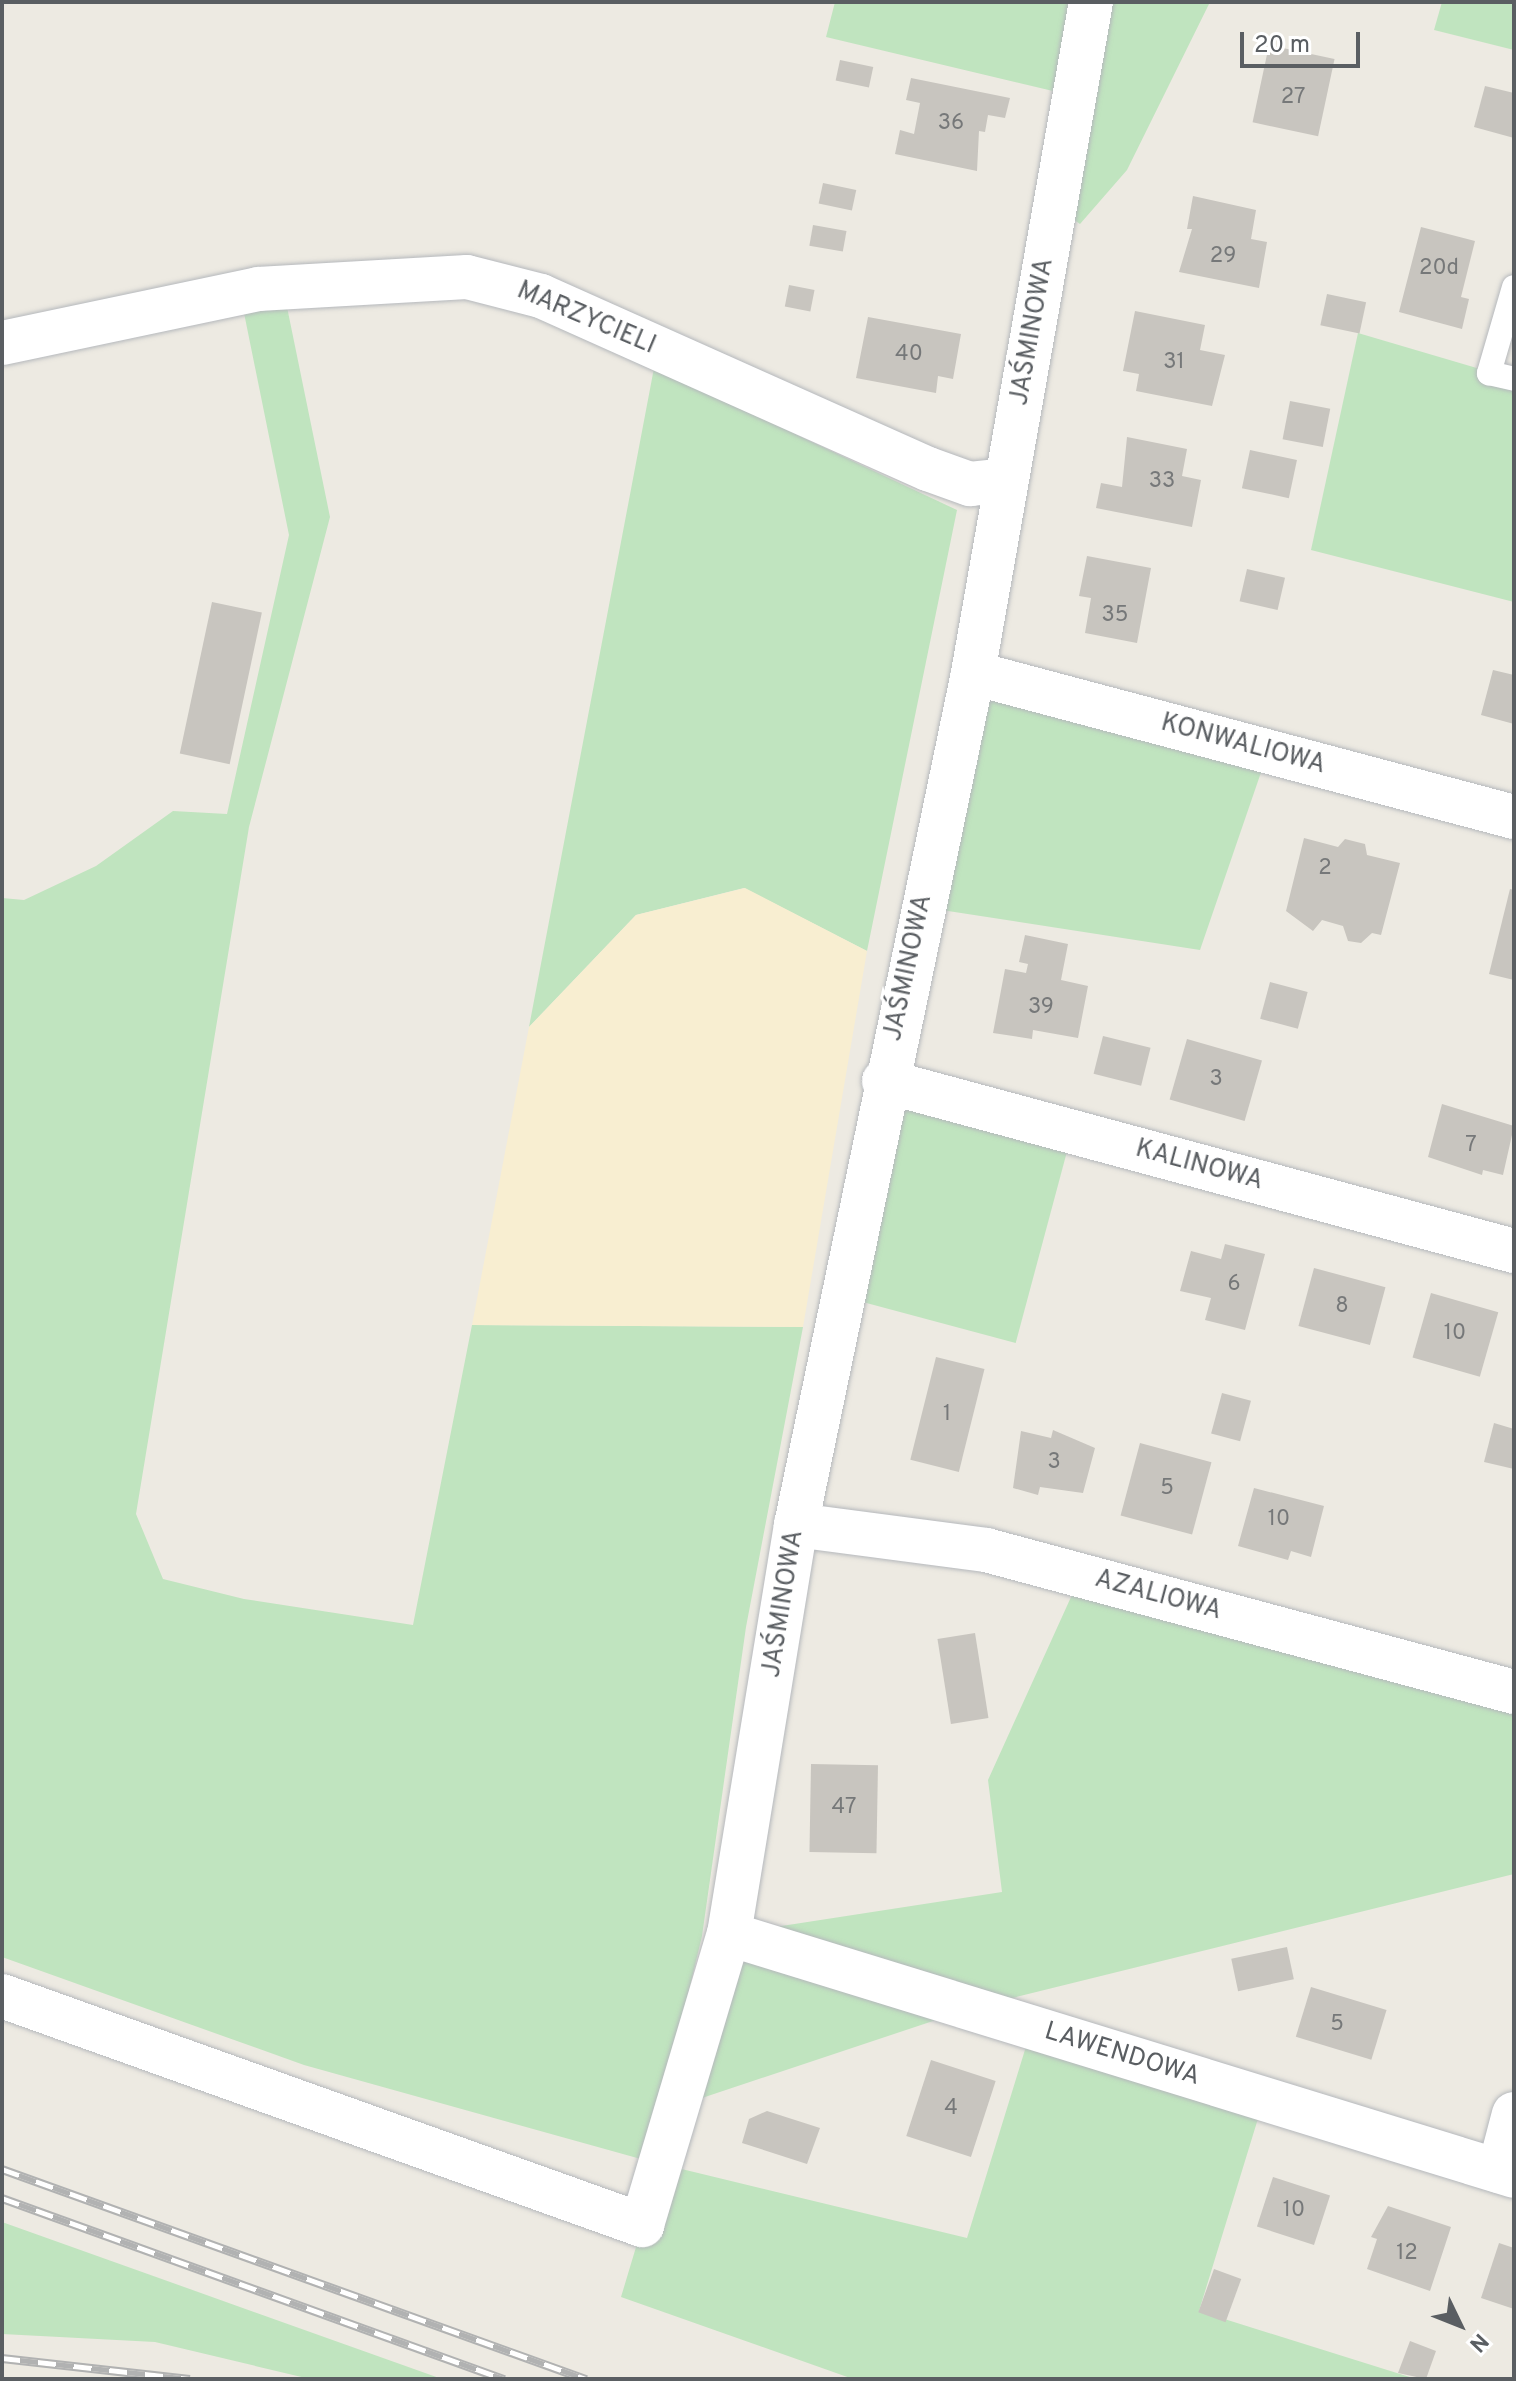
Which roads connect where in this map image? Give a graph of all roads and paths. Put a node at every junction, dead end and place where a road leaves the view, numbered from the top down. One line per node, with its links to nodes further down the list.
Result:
1 (1091, 2): 5 (street, JAŚMINOWA)
2 (1514, 287): 4 (lane)
3 (2, 343): 5 (street, MARZYCIELI)
4 (1514, 379)
5 (1006, 480): 6 (street, JAŚMINOWA)
6 (973, 673): 7 (street, KONWALIOWA); 8 (street, JAŚMINOWA)
7 (1514, 817)
8 (884, 1081): 9 (street, KALINOWA); 10 (street, JAŚMINOWA)
9 (1514, 1251)
10 (796, 1525): 11 (street, AZALIOWA); 12 (street, JAŚMINOWA)
11 (1514, 1692)
12 (729, 1934): 13 (street, JAŚMINOWA); 15 (street, LAWENDOWA)
13 (2, 1996)
14 (1514, 2114): 15 (street)
15 (1506, 2174)

